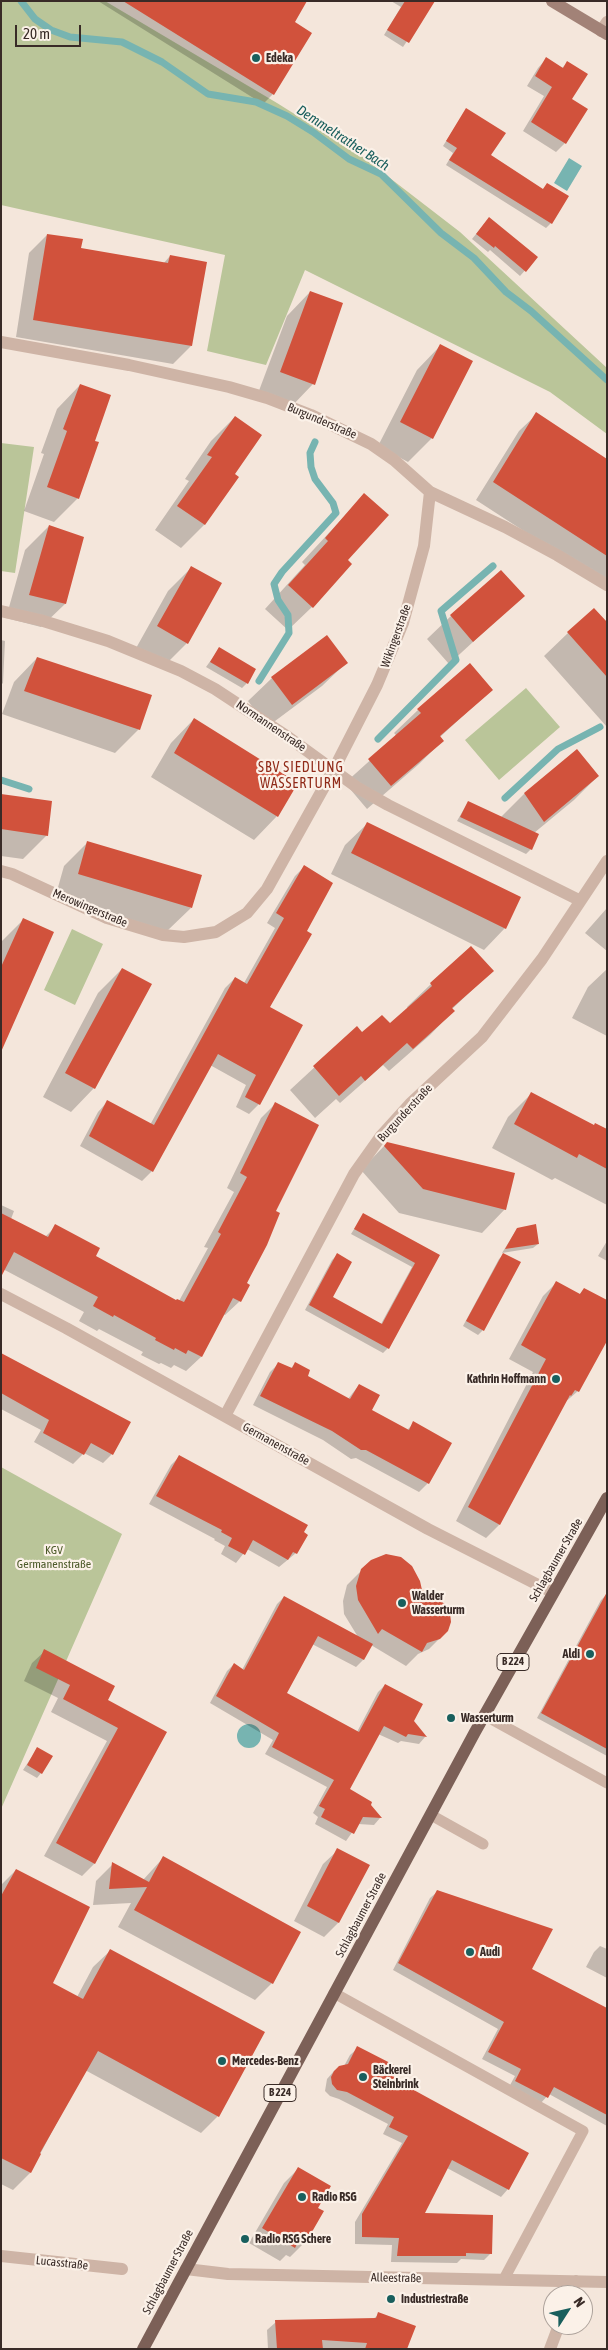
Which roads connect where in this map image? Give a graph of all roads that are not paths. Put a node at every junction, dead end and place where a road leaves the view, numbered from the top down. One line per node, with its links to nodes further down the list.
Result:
1 (552, 1): 2 (main road)
2 (605, 29)
3 (1, 342): 4 (street, Burgunderstraße)
4 (430, 492): 5 (street, Burgunderstraße); 7 (street, Wikingerstraße)
5 (607, 586)
6 (1, 611): 7 (street, Normannenstraße)
7 (334, 770): 9 (street, Merowingerstraße); 10 (street, Normannenstraße)
8 (607, 861): 10 (street, Burgunderstraße)
9 (1, 871)
10 (579, 900): 12 (street, Burgunderstraße)
11 (1, 1294): 12 (street, Germanenstraße)
12 (224, 1416): 14 (street, Germanenstraße)
13 (607, 1498): 14 (main road, Schlagbaumer Straße / B 224)
14 (552, 1592): 15 (main road, Schlagbaumer Straße / B 224)
15 (484, 1715): 16 (lane); 17 (main road, Schlagbaumer Straße / B 224)
16 (607, 1783)
17 (431, 1815): 18 (lane); 19 (main road, Schlagbaumer Straße / B 224)
18 (483, 1844)
19 (334, 1994): 22 (main road, Schlagbaumer Straße / B 224); 23 (lane)
20 (1, 2256): 21 (street, Lucasstraße)
21 (122, 2269)
22 (186, 2269): 23 (street, Alleestraße); 28 (main road, Schlagbaumer Straße / B 224)
23 (504, 2279): 24 (street, Alleestraße)
24 (576, 2281): 25 (street, Alleestraße); 26 (street)
25 (607, 2282)
26 (574, 2285)
27 (555, 2335): 29 (street)
28 (144, 2349)
29 (550, 2349)

